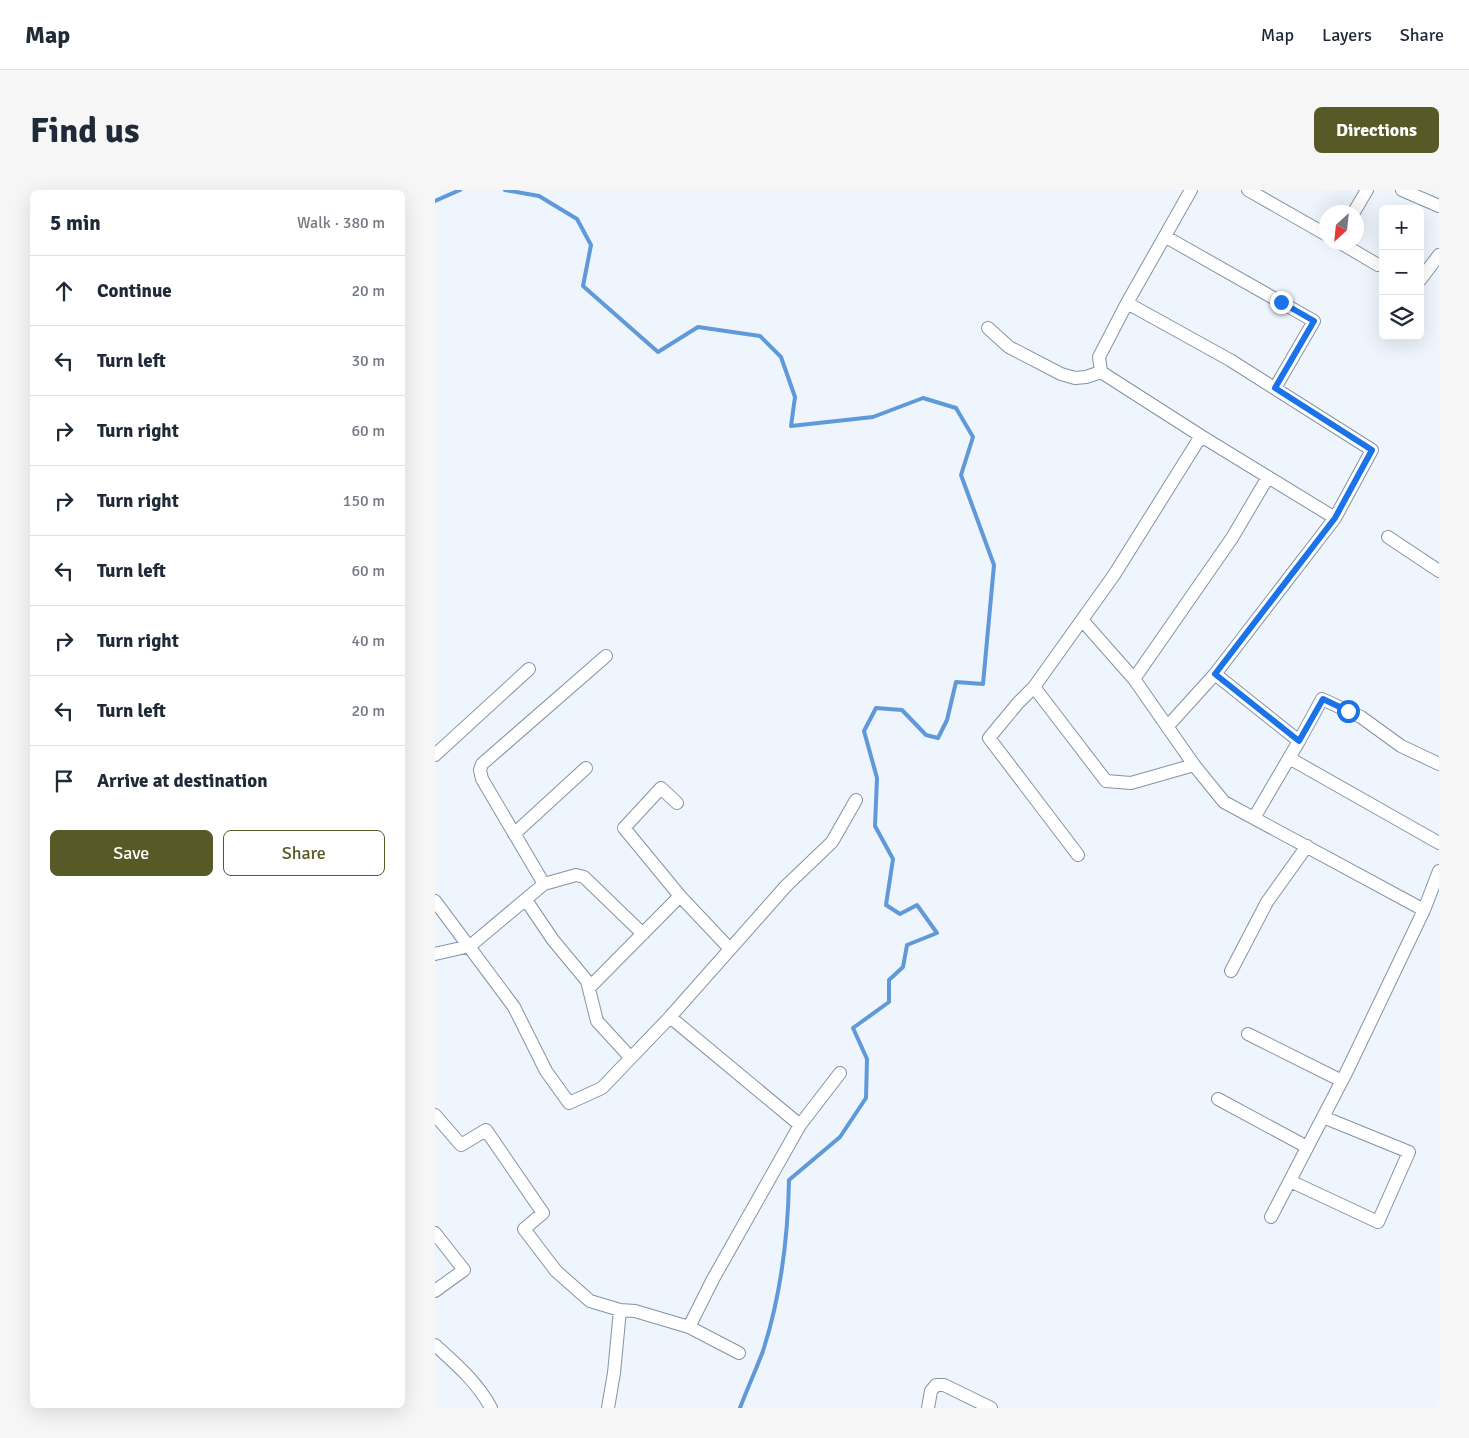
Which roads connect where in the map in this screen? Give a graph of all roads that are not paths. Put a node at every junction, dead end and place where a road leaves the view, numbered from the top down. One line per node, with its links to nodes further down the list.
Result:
1 (1191, 190): 8 (street)
2 (1248, 190): 7 (street)
3 (1367, 190): 5 (street)
4 (1402, 190): 6 (street)
5 (1358, 205)
6 (1439, 206)
7 (1319, 230)
8 (1166, 237): 13 (street); 16 (street)
9 (1353, 250): 11 (street)
10 (1439, 255): 12 (street)
11 (1378, 265)
12 (1424, 275)
13 (1127, 303): 15 (street); 16 (street)
14 (988, 328): 15 (street)
15 (1101, 372): 17 (street)
16 (1275, 388): 19 (street)
17 (1201, 436): 18 (street); 22 (street)
18 (1268, 477): 19 (street); 26 (street)
19 (1335, 518): 25 (street)
20 (1388, 537): 21 (street)
21 (1439, 571)
22 (1083, 620): 26 (street); 27 (street)
23 (605, 656): 38 (street)
24 (529, 669): 30 (street)
25 (1215, 674): 28 (street); 29 (street)
26 (1133, 679): 28 (street)
27 (1034, 687): 33 (street); 41 (street)
28 (1167, 727): 33 (street)
29 (1299, 741): 31 (street); 32 (street)
30 (435, 755)
31 (1289, 758): 37 (street); 39 (street)
32 (1439, 764)
33 (1194, 765): 37 (street)
34 (586, 768): 38 (street)
35 (856, 800): 50 (street)
36 (677, 803): 44 (street)
37 (1254, 818): 40 (street)
38 (514, 834): 43 (street)
39 (1439, 843)
40 (1307, 846): 47 (street); 52 (street)
41 (1078, 854)
42 (1439, 871): 47 (street)
43 (544, 884): 45 (street); 48 (street)
44 (680, 896): 48 (street); 50 (street)
45 (526, 900): 49 (street); 53 (street)
46 (435, 901): 49 (street)
47 (1424, 910): 58 (street)
48 (643, 934): 53 (street)
49 (470, 946): 51 (street); 56 (street)
50 (730, 949): 54 (street)
51 (435, 954)
52 (1231, 970)
53 (589, 988): 56 (street)
54 (671, 1017): 56 (street); 62 (street)
55 (1248, 1034): 58 (street)
56 (630, 1057)
57 (840, 1073): 62 (street)
58 (1341, 1082): 61 (street)
59 (1218, 1099): 63 (street)
60 (435, 1115): 68 (street)
61 (1323, 1117): 63 (street); 64 (street)
62 (800, 1125): 69 (street)
63 (1307, 1147): 64 (street)
64 (1290, 1181): 65 (street)
65 (1271, 1217)
66 (435, 1233): 67 (street)
67 (435, 1291)
68 (620, 1310): 69 (street); 73 (street)
69 (689, 1326): 71 (street)
70 (435, 1345): 72 (street)
71 (739, 1353)
72 (491, 1408)
73 (608, 1408)
74 (928, 1408): 75 (street)
75 (991, 1408)

